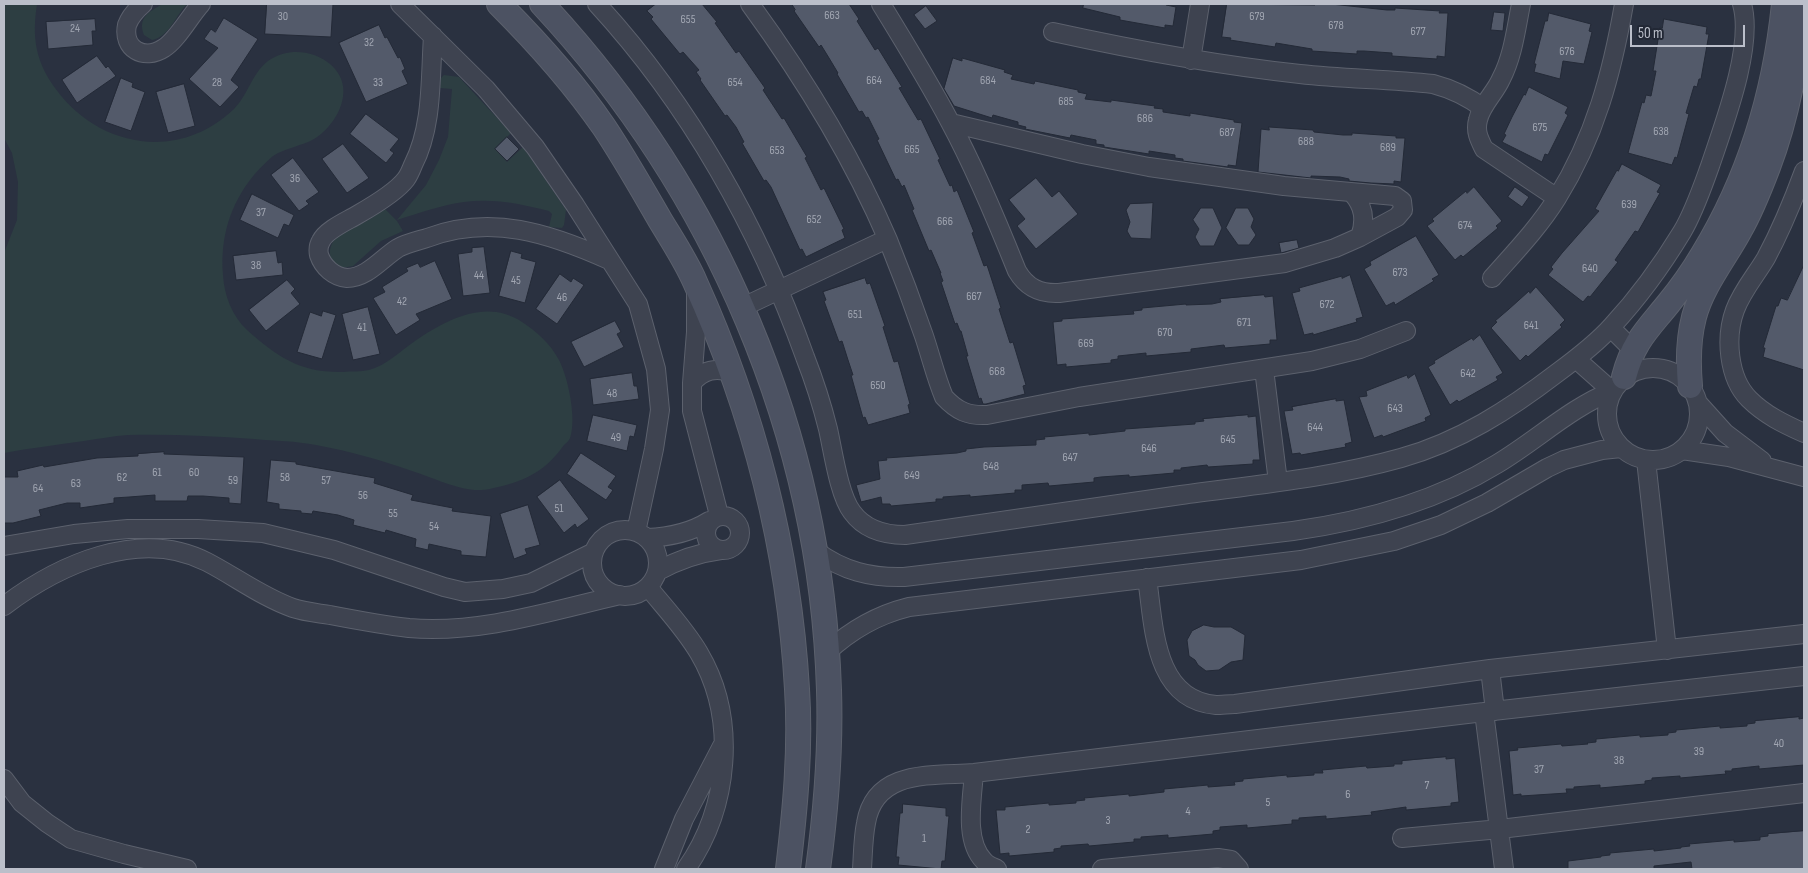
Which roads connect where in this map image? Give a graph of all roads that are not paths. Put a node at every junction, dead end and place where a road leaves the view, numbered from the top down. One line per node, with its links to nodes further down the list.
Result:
1 (143, 4): 2 (street)
2 (201, 4)
3 (400, 4): 16 (street)
4 (499, 4): 27 (street)
5 (542, 4): 30 (street)
6 (597, 4): 28 (street)
7 (750, 4): 24 (street)
8 (881, 4): 19 (street)
9 (1200, 4): 17 (street)
10 (1521, 4): 18 (street)
11 (1624, 4): 22 (street)
12 (1742, 4): 32 (street)
13 (1784, 4): 29 (street)
14 (1804, 4): 31 (street)
15 (1053, 32): 17 (street)
16 (433, 36): 25 (street); 25 (street)
17 (1191, 60): 18 (street)
18 (1483, 108): 22 (street)
19 (951, 123): 21 (street); 23 (street)
20 (1804, 171): 41 (street)
21 (1352, 193): 23 (street); 23 (street)
22 (1557, 198): 26 (street)
23 (1360, 237)
24 (887, 239): 28 (street); 36 (street)
25 (609, 260): 49 (street)
26 (1492, 278)
27 (695, 280): 37 (street); 38 (street)
28 (779, 290): 30 (street); 47 (street)
29 (1669, 303): 31 (street); 34 (street)
30 (743, 308): 53 (street)
31 (1694, 316): 40 (street)
32 (1611, 328): 34 (street); 35 (street)
33 (1406, 331): 36 (street)
34 (1633, 350): 39 (street)
35 (1576, 359): 39 (street); 47 (street)
36 (1264, 369): 47 (street)
37 (732, 373): 38 (street); 66 (street)
38 (692, 383): 48 (street)
39 (1618, 384): 40 (street); 42 (street); 55 (street)
40 (1694, 394): 43 (street); 45 (street)
41 (1804, 433)
42 (1621, 448): 44 (street); 56 (street)
43 (1682, 450): 44 (street); 45 (street)
44 (1646, 460): 62 (street)
45 (1775, 468): 46 (street)
46 (1804, 477)
47 (1278, 482)
48 (714, 518): 49 (street); 51 (street); 51 (street)
49 (642, 535): 52 (street); 54 (street)
50 (4, 546): 52 (street)
51 (721, 550): 54 (street)
52 (594, 552): 58 (street)
53 (816, 552): 55 (street); 63 (street)
54 (658, 571): 57 (street)
55 (920, 576): 59 (street)
56 (1147, 578): 59 (street); 64 (street)
57 (648, 587): 58 (street); 69 (street)
58 (620, 595): 60 (street)
59 (925, 605): 63 (street)
60 (4, 606)
61 (1804, 634): 62 (street)
62 (1667, 650): 64 (street)
63 (827, 652): 67 (street)
64 (1490, 669): 68 (street)
65 (1804, 676): 68 (street)
66 (798, 691): 67 (street); 72 (street)
67 (829, 691): 73 (street)
68 (1490, 711): 70 (street); 75 (street)
69 (724, 743): 78 (street); 79 (street)
70 (974, 773): 82 (street); 83 (street)
71 (4, 779): 77 (street)
72 (797, 780): 73 (street); 80 (street)
73 (828, 782): 81 (street)
74 (1804, 793): 75 (street)
75 (1500, 829): 76 (street); 86 (street)
76 (1402, 838)
77 (187, 869)
78 (664, 869)
79 (686, 869)
80 (788, 869)
81 (818, 869)
82 (862, 869)
83 (997, 869)
84 (1102, 869): 85 (street)
85 (1238, 869)
86 (1504, 869)

